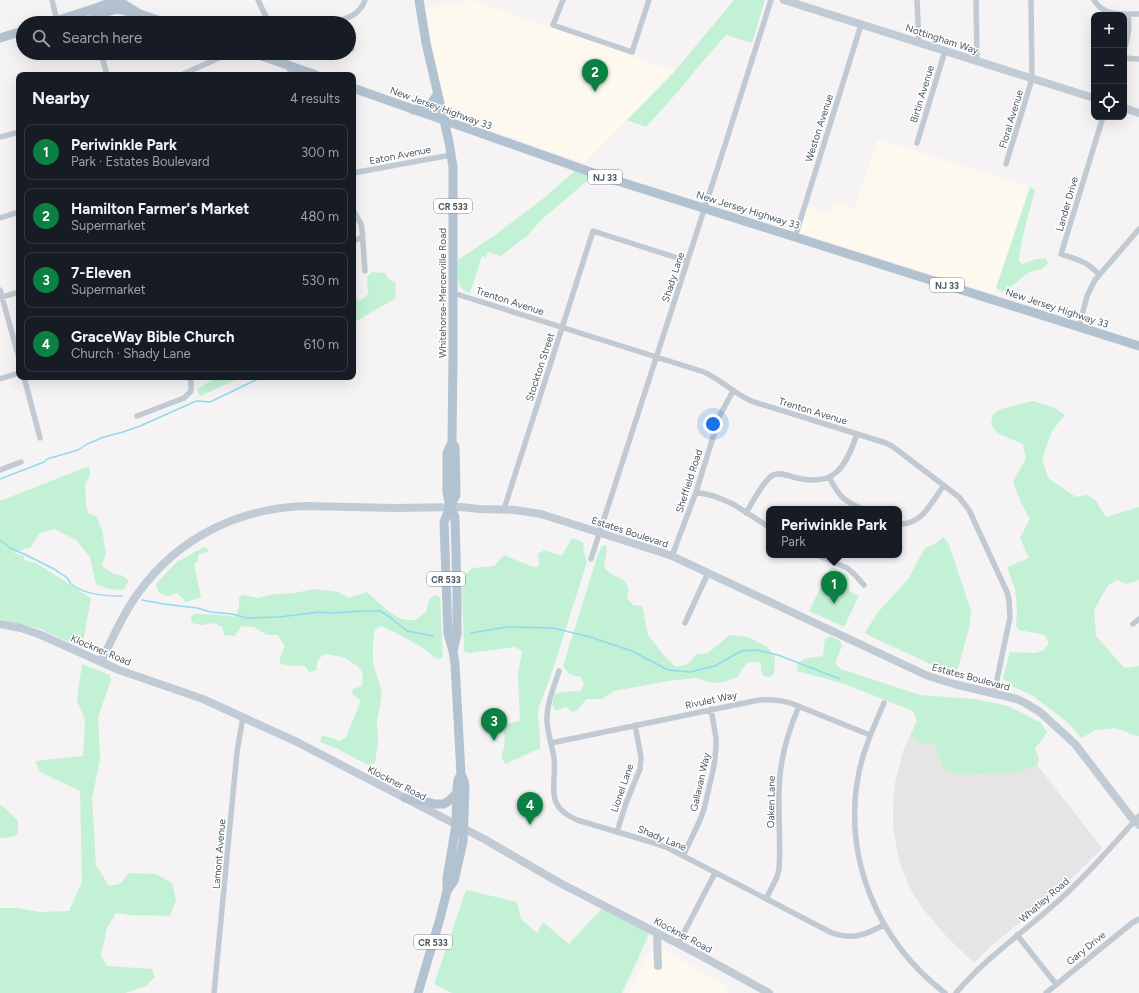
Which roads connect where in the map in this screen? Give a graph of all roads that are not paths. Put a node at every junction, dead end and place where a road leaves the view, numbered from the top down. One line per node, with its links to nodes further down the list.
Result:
1 (52, 0): 19 (street)
2 (117, 0): 15 (main road); 16 (main road)
3 (258, 0): 23 (street)
4 (365, 0): 24 (street)
5 (419, 0): 45 (main road, CR 533)
6 (563, 0): 7 (street)
7 (649, 0)
8 (770, 0): 58 (street, Shady Lane)
9 (784, 0): 14 (street, Nottingham Way)
10 (917, 0): 28 (street)
11 (976, 0): 37 (street)
12 (1031, 0): 43 (street, Floral Avenue)
13 (1094, 0): 17 (street)
14 (802, 3): 25 (street, Nottingham Way)
15 (91, 10): 16 (main road); 20 (main road); 21 (street)
16 (140, 14): 22 (main road)
17 (1128, 14): 18 (street); 29 (street)
18 (1139, 14)
19 (53, 16)
20 (72, 16)
21 (92, 16)
22 (146, 16)
23 (265, 16)
24 (353, 16)
25 (861, 25): 28 (street, Nottingham Way); 64 (street, Weston Avenue)
26 (16, 33): 27 (main road)
27 (0, 38)
28 (919, 43): 30 (street, Nottingham Way)
29 (1125, 48)
30 (945, 51): 37 (street, Nottingham Way); 54 (street, Birtin Avenue)
31 (1127, 58): 32 (street)
32 (1139, 59)
33 (103, 60): 39 (street)
34 (214, 60): 40 (street)
35 (273, 60): 38 (main road)
36 (285, 60): 38 (street)
37 (977, 61): 43 (street, Nottingham Way)
38 (287, 65): 41 (street); 42 (main road)
39 (106, 72)
40 (188, 72)
41 (290, 72)
42 (307, 72)
43 (1032, 79): 46 (street, Nottingham Way); 56 (street, Floral Avenue)
44 (356, 90): 48 (main road, New Jersey Highway 33 / NJ 33)
45 (438, 93): 48 (main road); 51 (main road, CR 533)
46 (1091, 97)
47 (1127, 109): 49 (street)
48 (413, 110): 51 (main road, New Jersey Highway 33 / NJ 33)
49 (1139, 113)
50 (1101, 120): 68 (street, Lander Drive)
51 (444, 121): 55 (main road, Whitehorse-Mercerville Road / CR 533); 58 (main road, New Jersey Highway 33 / NJ 33)
52 (16, 133): 53 (street)
53 (0, 137)
54 (917, 143)
55 (451, 155): 57 (street, Eaton Avenue); 70 (main road, Whitehorse-Mercerville Road / CR 533)
56 (1006, 164)
57 (356, 172)
58 (704, 208): 64 (main road, New Jersey Highway 33 / NJ 33); 66 (street, Shady Lane)
59 (16, 213): 61 (street)
60 (356, 215): 63 (street)
61 (0, 218)
62 (1139, 229): 68 (street)
63 (363, 236): 65 (street); 67 (street)
64 (795, 237): 73 (main road, New Jersey Highway 33 / NJ 33)
65 (356, 240)
66 (687, 261): 74 (street, Stockton Street); 77 (street, Shady Lane)
67 (365, 271)
68 (1099, 275): 73 (street)
69 (0, 290): 72 (street)
70 (453, 292): 74 (street, Trenton Avenue); 92 (main road, Whitehorse-Mercerville Road / CR 533)
71 (16, 293): 72 (street)
72 (1, 297): 76 (street)
73 (1078, 326): 75 (main road, New Jersey Highway 33 / NJ 33)
74 (562, 327): 77 (street, Trenton Avenue); 93 (street, Stockton Street)
75 (1139, 346)
76 (16, 348)
77 (656, 357): 82 (street, Trenton Avenue); 97 (street, Shady Lane)
78 (16, 374): 79 (street)
79 (0, 379)
80 (25, 380): 85 (street)
81 (190, 380): 83 (street)
82 (733, 391): 84 (street, Trenton Avenue); 90 (street, Sheffield Road)
83 (137, 416)
84 (857, 434): 88 (street); 89 (street, Trenton Avenue)
85 (40, 438)
86 (21, 462): 87 (street)
87 (0, 470)
88 (829, 477): 91 (street); 94 (street)
89 (944, 485): 95 (street); 109 (street, Trenton Avenue)
90 (696, 492): 94 (street); 98 (street, Sheffield Road)
91 (856, 506)
92 (450, 507): 93 (street, Estates Boulevard); 107 (street, Estates Boulevard); 117 (main road, CR 533)
93 (504, 509): 97 (street, Estates Boulevard)
94 (746, 513): 96 (street)
95 (902, 524)
96 (766, 525)
97 (599, 532): 98 (street, Estates Boulevard); 100 (street, Shady Lane)
98 (672, 556): 101 (street, Estates Boulevard)
99 (824, 558): 102 (street)
100 (591, 559)
101 (708, 573): 104 (street); 109 (street, Estates Boulevard)
102 (864, 585)
103 (1139, 619): 106 (street)
104 (685, 623)
105 (0, 624): 107 (street, Klockner Road)
106 (1133, 624)
107 (101, 661): 113 (street, Klockner Road)
108 (558, 671): 116 (street, Shady Lane)
109 (994, 694): 120 (street, Estates Boulevard)
110 (884, 703): 115 (street)
111 (799, 706): 112 (street, Rivulet Way); 115 (street, Rivulet Way); 125 (street, Oaken Lane)
112 (711, 710): 114 (street, Rivulet Way); 123 (street, Gallavan Way)
113 (243, 717): 119 (street, Klockner Road); 133 (street, Lamont Avenue)
114 (635, 725): 116 (street, Rivulet Way); 122 (street, Lionel Lane)
115 (870, 735): 127 (street)
116 (551, 742): 122 (street, Shady Lane)
117 (461, 774): 118 (main road, CR 533); 121 (main road, CR 533)
118 (457, 790): 119 (main road); 121 (main road, CR 533)
119 (405, 798): 121 (street, Klockner Road)
120 (1138, 821): 129 (street, Whatley Road)
121 (460, 827): 128 (street, Klockner Road); 134 (main road, CR 533)
122 (617, 832): 123 (street, Shady Lane)
123 (683, 856): 124 (street, Shady Lane)
124 (715, 872): 125 (street, Shady Lane); 130 (street)
125 (766, 899): 127 (street, Shady Lane)
126 (1139, 919): 132 (street, Gary Drive)
127 (884, 924): 136 (street)
128 (656, 933): 130 (street, Klockner Road); 131 (street)
129 (1017, 935): 132 (street); 137 (street, Whatley Road)
130 (678, 944): 135 (street, Klockner Road)
131 (658, 966)
132 (1056, 984): 138 (street, Gary Drive)
133 (214, 993)
134 (418, 993)
135 (769, 993)
136 (945, 993)
137 (956, 993)
138 (1046, 993)

